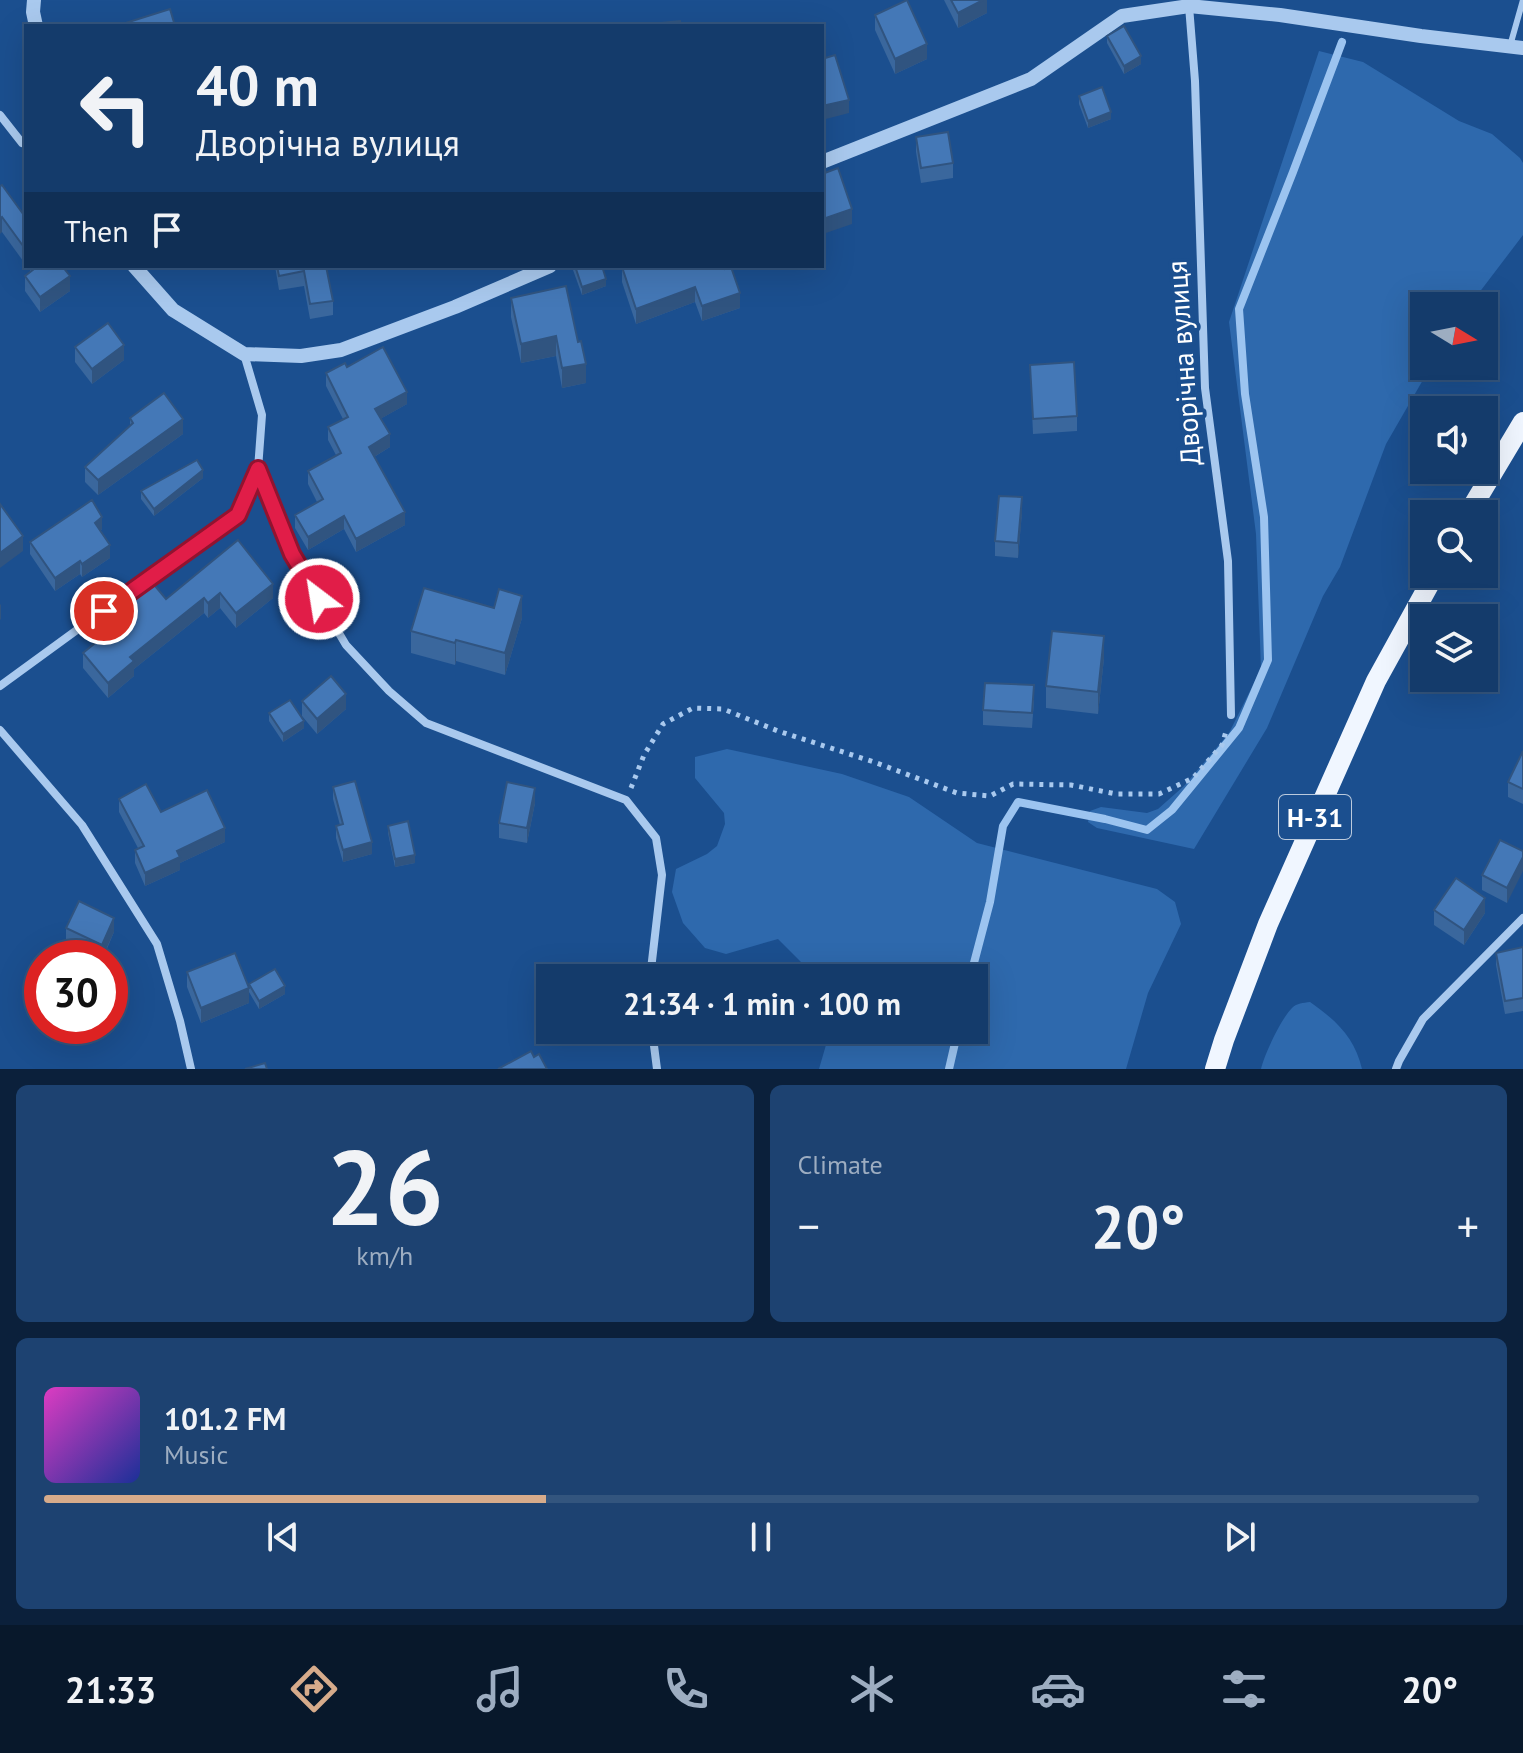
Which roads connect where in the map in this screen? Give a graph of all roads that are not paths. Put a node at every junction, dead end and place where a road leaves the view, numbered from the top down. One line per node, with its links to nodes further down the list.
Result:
1 (34, 0): 4 (street)
2 (1523, 0): 5 (lane)
3 (1189, 6): 5 (street); 8 (street); 17 (street, Дворічна вулиця)
4 (36, 24)
5 (1516, 47)
6 (0, 115): 7 (street)
7 (24, 144)
8 (824, 161)
9 (136, 268): 11 (street)
10 (545, 268): 11 (street)
11 (244, 354): 13 (street)
12 (1523, 422): 14 (main road)
13 (258, 469): 16 (street); 20 (street)
14 (1476, 500)
15 (1427, 588): 24 (main road, Н-31)
16 (0, 686)
17 (1231, 715)
18 (0, 730): 22 (street)
19 (1523, 918): 25 (street)
20 (652, 964)
21 (654, 1044): 23 (street)
22 (191, 1069)
23 (657, 1069)
24 (1215, 1069)
25 (1396, 1069)

